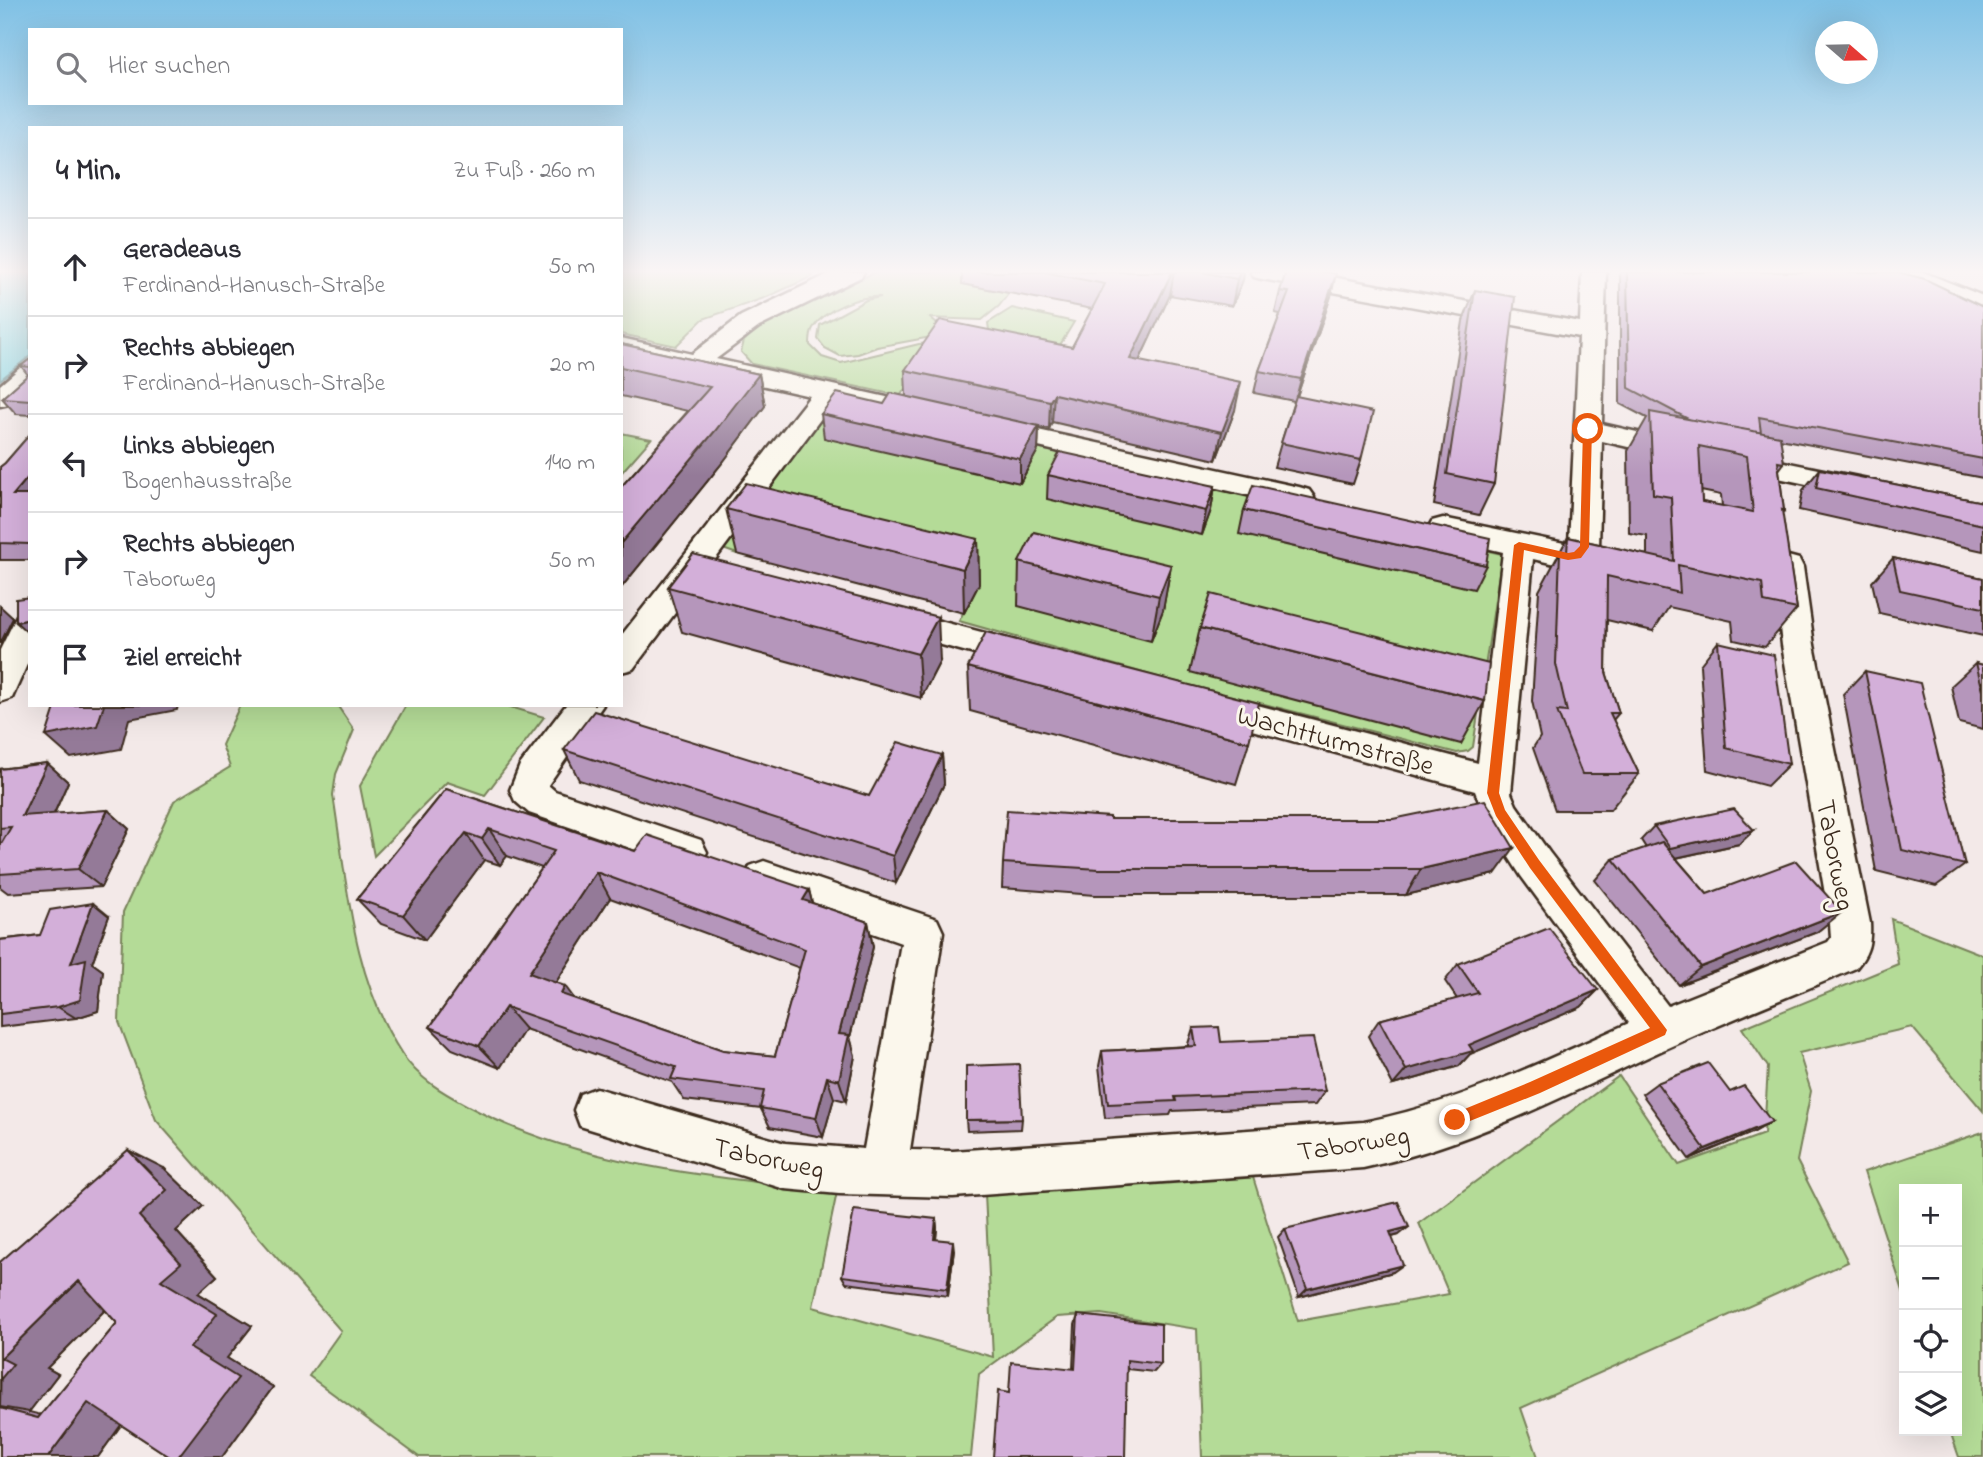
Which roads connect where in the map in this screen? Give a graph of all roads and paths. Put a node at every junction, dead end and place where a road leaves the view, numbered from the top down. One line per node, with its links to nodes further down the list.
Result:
1 (722, 340): 4 (street)
2 (1592, 340): 10 (street)
3 (623, 346): 4 (street)
4 (698, 363): 6 (street)
5 (28, 375): 7 (street)
6 (827, 391): 8 (street); 18 (street)
7 (0, 398)
8 (906, 409)
9 (972, 424): 13 (street)
10 (1588, 429): 11 (street); 15 (street)
11 (1777, 470): 12 (street); 24 (street, Taborweg)
12 (1887, 492)
13 (1331, 503)
14 (1412, 522): 15 (street)
15 (1519, 545): 23 (street)
16 (866, 613): 19 (street)
17 (28, 624): 20 (street)
18 (623, 658)
19 (1053, 663)
20 (0, 689)
21 (1173, 695): 23 (street, Wachtturmstraße)
22 (584, 707): 26 (street)
23 (1492, 781): 24 (street)
24 (1660, 1030): 26 (street, Taborweg)
25 (596, 1110): 26 (street, Taborweg)
26 (883, 1173)

